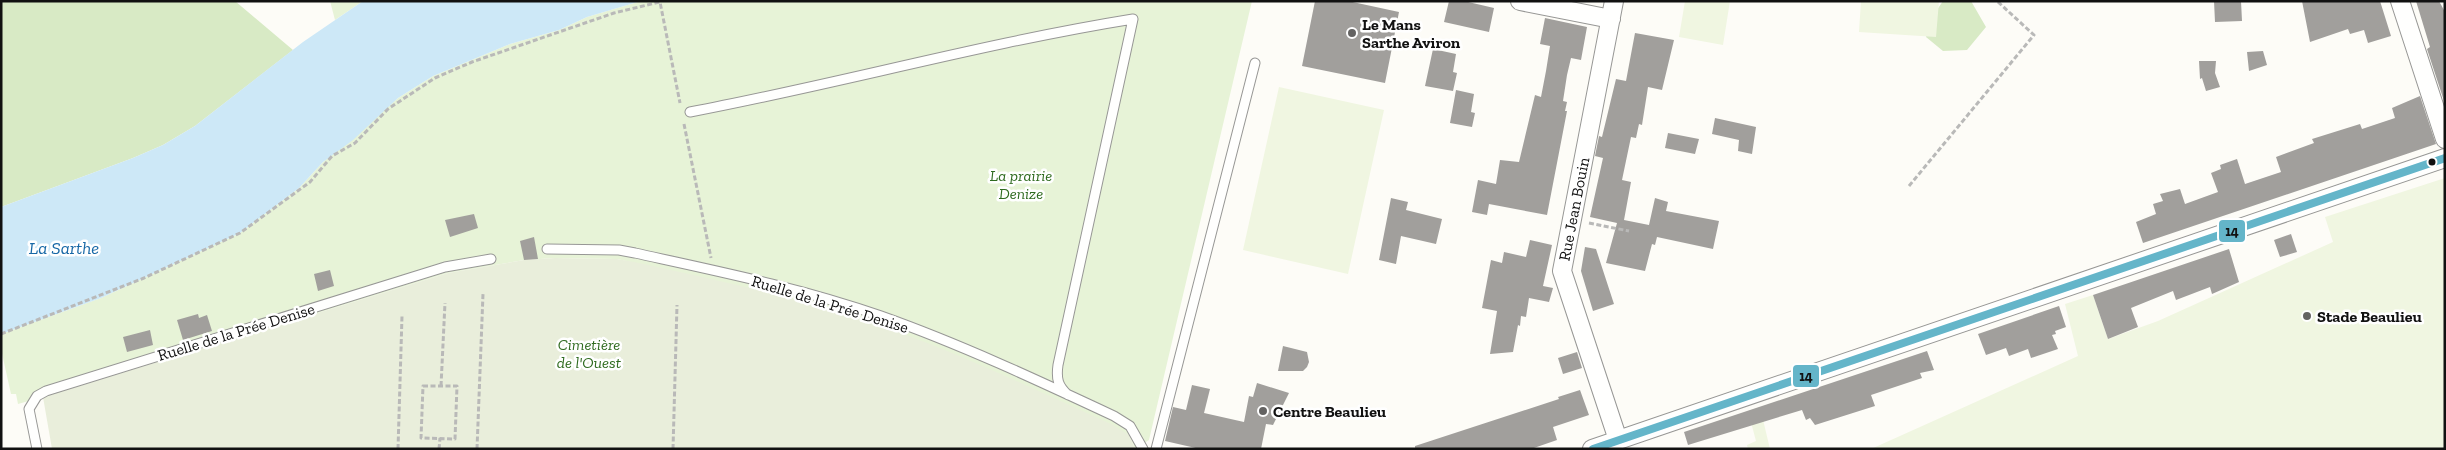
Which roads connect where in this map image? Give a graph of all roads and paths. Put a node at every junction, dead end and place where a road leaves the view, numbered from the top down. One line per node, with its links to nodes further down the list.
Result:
1 (1520, 1): 5 (street)
2 (1614, 1): 5 (street, Rue Jean Bouin)
3 (1997, 1): 11 (path)
4 (2400, 1): 9 (street)
5 (1611, 19): 12 (street, Rue Jean Bouin)
6 (1254, 63): 32 (lane)
7 (681, 108): 21 (path)
8 (686, 115): 16 (path); 23 (lane)
9 (2445, 139)
10 (2445, 158): 25 (street)
11 (1909, 186)
12 (1572, 219): 13 (path); 25 (street, Rue Jean Bouin)
13 (1629, 231)
14 (546, 250): 16 (lane, Ruelle de la Prée Denise)
15 (491, 259): 26 (lane, Ruelle de la Prée Denise)
16 (713, 270): 23 (lane, Ruelle de la Prée Denise)
17 (483, 294): 29 (path)
18 (445, 303): 22 (path)
19 (678, 305): 30 (path)
20 (402, 316): 27 (path)
21 (1, 334)
22 (441, 386): 24 (path); 24 (path)
23 (1068, 395): 31 (lane, Ruelle de la Prée Denise)
24 (440, 438): 28 (path)
25 (1618, 440): 33 (street)
26 (37, 449)
27 (398, 449)
28 (439, 449)
29 (478, 449)
30 (672, 449)
31 (1143, 449)
32 (1156, 449)
33 (1592, 449)

